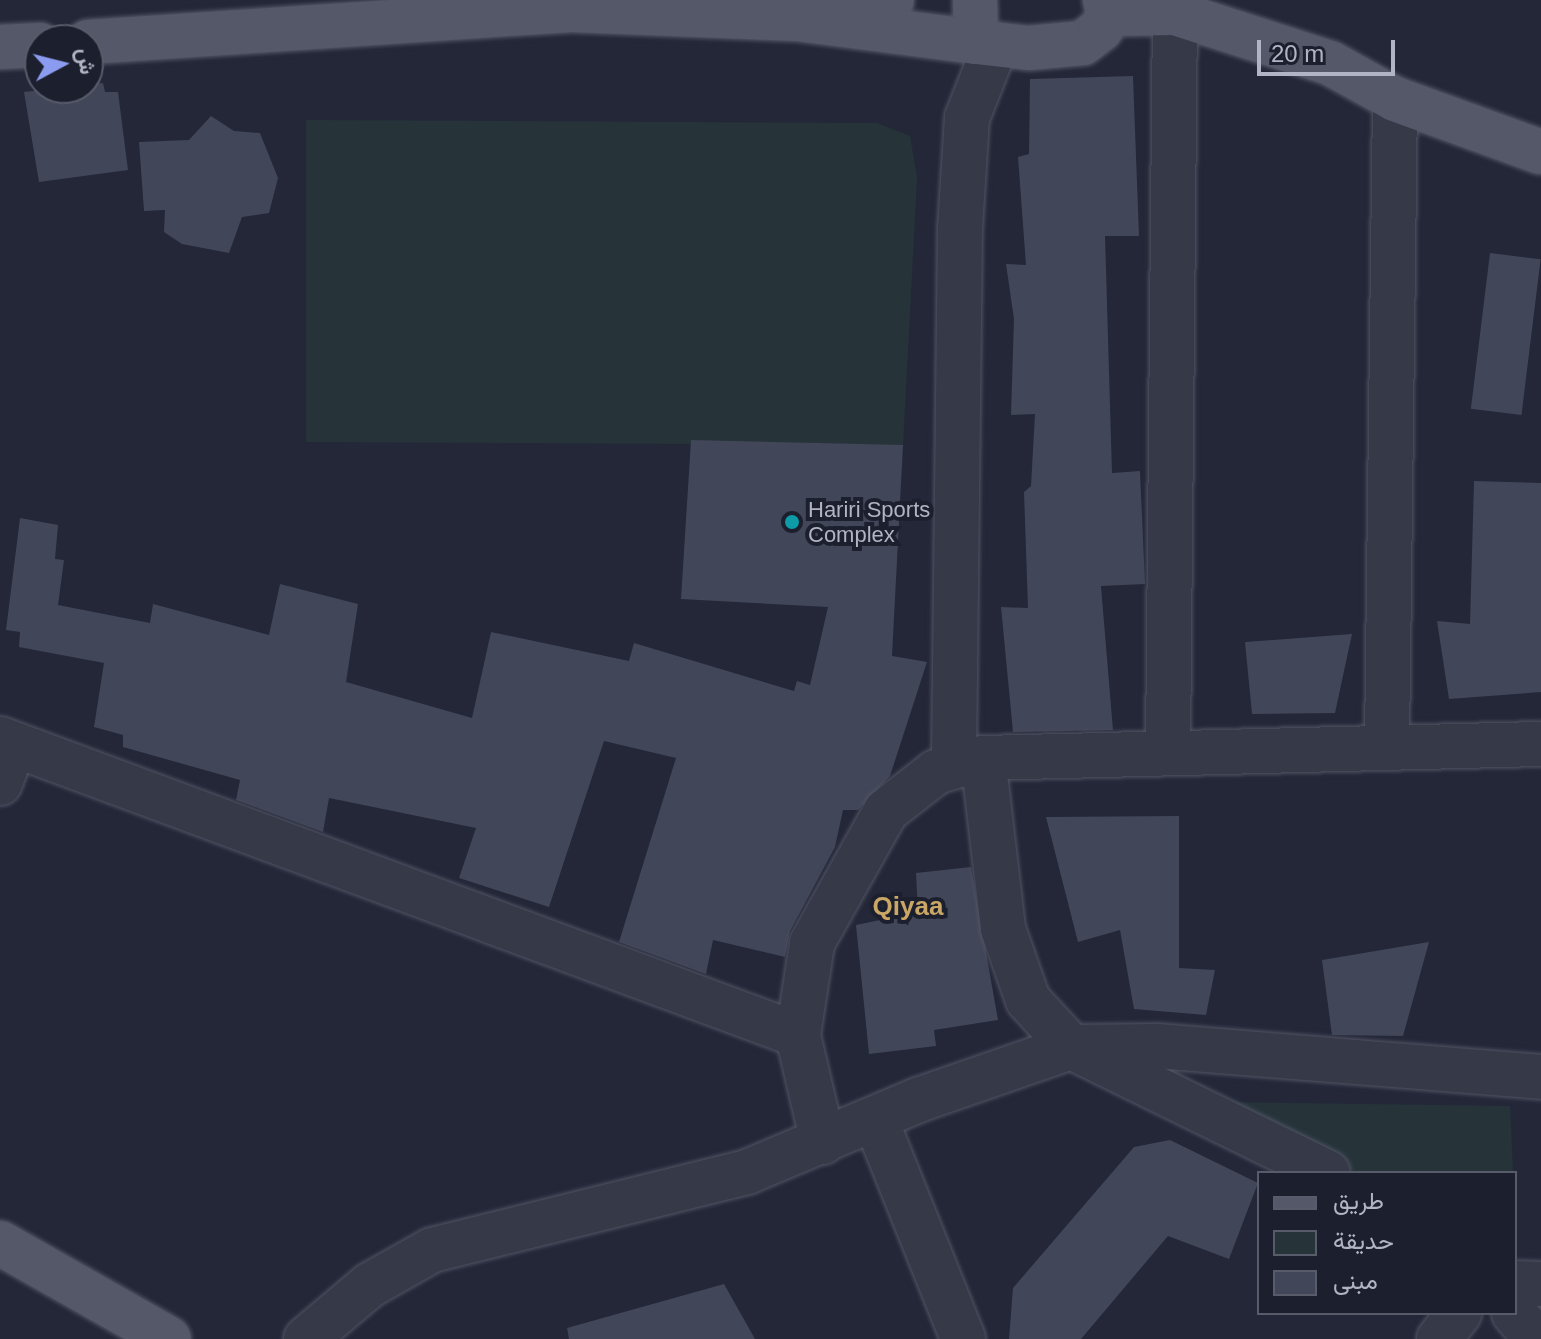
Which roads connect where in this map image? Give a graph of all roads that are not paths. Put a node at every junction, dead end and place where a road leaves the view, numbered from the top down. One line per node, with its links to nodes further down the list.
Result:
1 (892, 0): 4 (main road)
2 (1107, 7): 3 (main road); 5 (main road)
3 (1175, 13): 9 (main road); 13 (street)
4 (797, 19): 5 (main road); 6 (main road)
5 (982, 30): 15 (street)
6 (104, 41)
7 (24, 46): 8 (main road)
8 (0, 47)
9 (1395, 99): 10 (main road); 11 (street)
10 (1541, 152)
11 (1387, 744): 12 (street); 13 (street)
12 (1541, 744)
13 (1168, 750): 15 (street)
14 (5, 756): 16 (street)
15 (968, 760): 16 (street); 17 (street)
16 (798, 1035): 20 (street)
17 (1071, 1047): 18 (street); 19 (street); 21 (street)
18 (1541, 1077)
19 (876, 1121): 20 (street); 29 (street)
20 (823, 1142): 28 (street)
21 (1324, 1171)
22 (0, 1243): 27 (main road)
23 (1517, 1283): 24 (street)
24 (1541, 1284)
25 (1457, 1315): 30 (street)
26 (1516, 1315): 31 (street)
27 (169, 1339)
28 (306, 1339)
29 (963, 1339)
30 (1439, 1339)
31 (1537, 1339)

